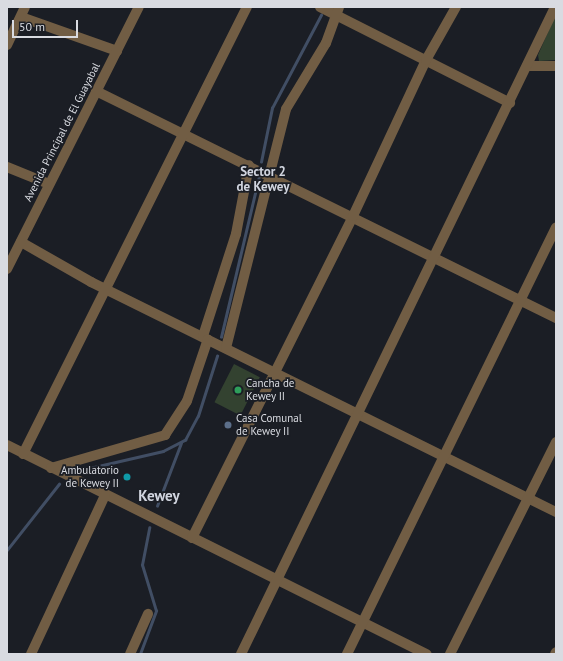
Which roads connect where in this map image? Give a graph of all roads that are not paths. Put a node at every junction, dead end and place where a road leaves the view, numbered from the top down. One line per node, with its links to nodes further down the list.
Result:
1 (25, 7): 8 (street)
2 (140, 7): 10 (street, Avenida Principal de El Guayabal)
3 (247, 7): 16 (street)
4 (320, 7): 7 (street)
5 (456, 7): 11 (street)
6 (555, 7): 12 (street)
7 (337, 11): 11 (street); 19 (street)
8 (21, 17): 9 (street); 10 (street)
9 (7, 45)
10 (116, 51): 14 (street, Avenida Principal de El Guayabal)
11 (426, 60): 15 (street); 21 (street)
12 (528, 66): 13 (street); 15 (street)
13 (556, 66)
14 (96, 91): 16 (street); 20 (street, Avenida Principal de El Guayabal)
15 (510, 103): 24 (street)
16 (182, 132): 17 (street); 26 (street)
17 (249, 165): 19 (street); 29 (street)
18 (7, 167): 20 (street)
19 (270, 175): 21 (street); 30 (street)
20 (49, 184): 23 (street, Avenida Principal de El Guayabal)
21 (353, 216): 24 (street); 31 (street)
22 (556, 227): 27 (street)
23 (21, 242): 25 (street, Avenida Principal de El Guayabal); 26 (street)
24 (436, 257): 27 (street); 32 (street)
25 (7, 269)
26 (106, 289): 29 (street); 35 (street)
27 (519, 299): 28 (street); 36 (street)
28 (556, 318)
29 (206, 337): 30 (street); 37 (street)
30 (226, 348): 31 (street)
31 (274, 373): 32 (street); 41 (street)
32 (358, 416): 36 (street); 42 (street)
33 (556, 442): 39 (street)
34 (7, 445): 35 (street)
35 (23, 454): 37 (street)
36 (443, 457): 39 (street); 44 (street)
37 (51, 468): 38 (street)
38 (105, 495): 41 (street); 45 (street)
39 (529, 499): 40 (street); 50 (street)
40 (556, 512)
41 (192, 538): 42 (street)
42 (276, 581): 44 (street); 47 (street)
43 (148, 614): 46 (street)
44 (362, 623): 48 (street); 49 (street)
45 (31, 654)
46 (130, 654)
47 (241, 654)
48 (347, 654)
49 (427, 654)
50 (450, 654)

